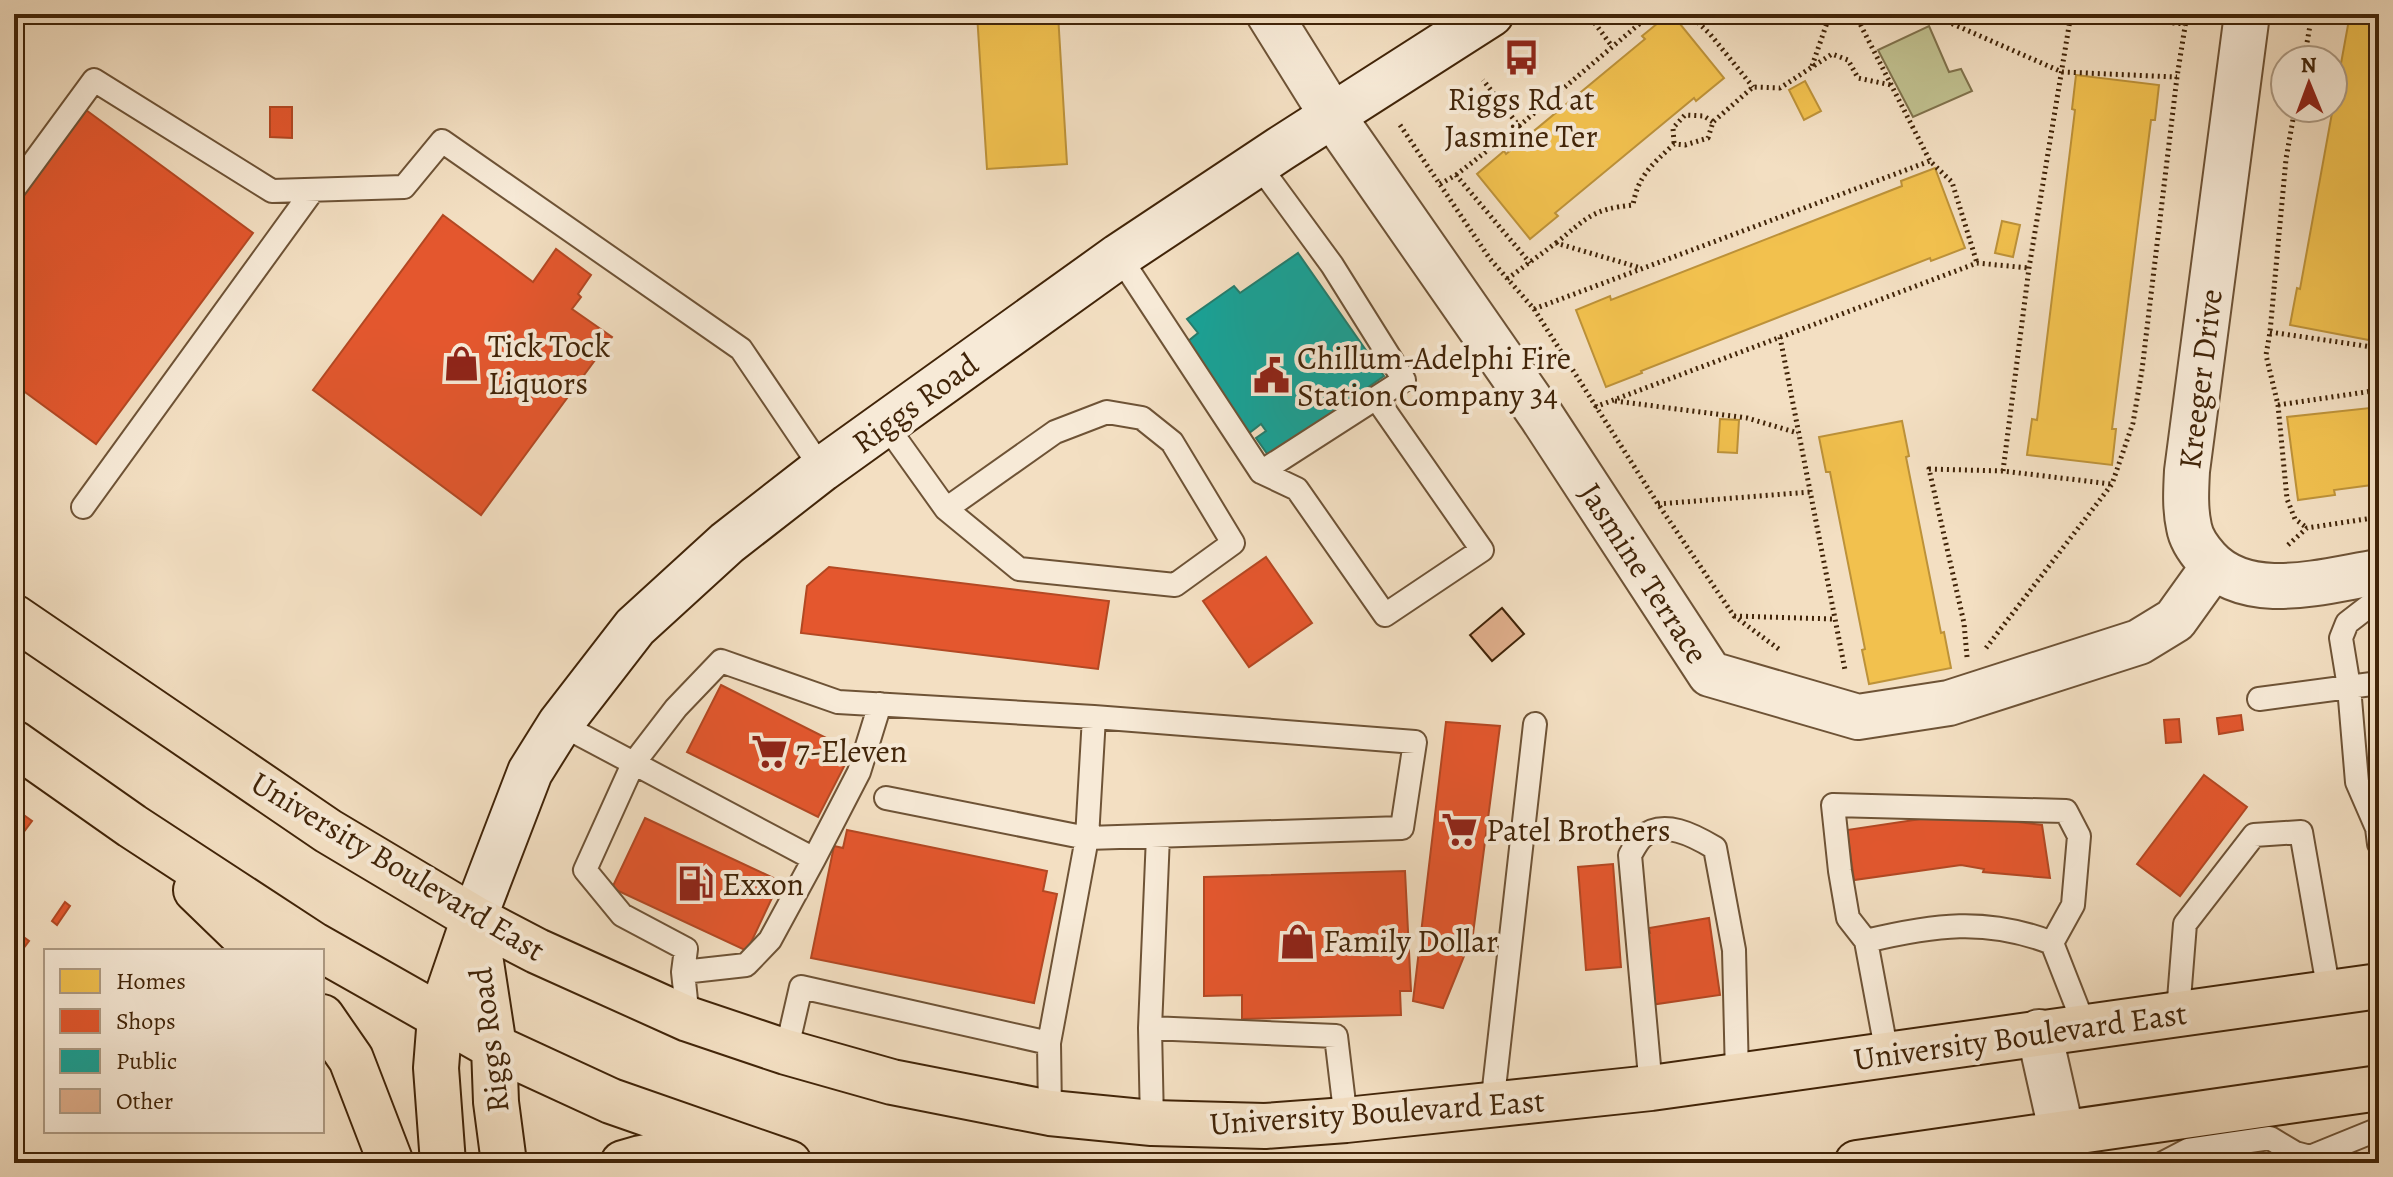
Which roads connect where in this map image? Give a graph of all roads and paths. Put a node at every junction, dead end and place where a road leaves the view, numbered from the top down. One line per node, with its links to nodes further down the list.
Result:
1 (1269, 14): 22 (street, Jasmine Terrace)
2 (1491, 14): 22 (street, Riggs Road)
3 (1651, 14): 15 (path)
4 (1689, 14): 21 (path)
5 (1830, 14): 16 (path)
6 (1855, 14): 20 (path)
7 (1930, 14): 17 (path)
8 (2071, 14): 13 (path); 17 (path)
9 (2187, 14): 13 (path)
10 (2247, 14): 61 (street, Kreeger Drive)
11 (2312, 14): 14 (path)
12 (1591, 18): 15 (path)
13 (2185, 24): 18 (path)
14 (2307, 44)
15 (1611, 45): 26 (path)
16 (1812, 68): 20 (path); 21 (path)
17 (2062, 72): 18 (path); 39 (path)
18 (2177, 77): 55 (path)
19 (1483, 80): 26 (path)
20 (1891, 85): 28 (path)
21 (1753, 87): 23 (path)
22 (1332, 115): 29 (street, Riggs Road); 61 (street, Jasmine Terrace)
23 (1713, 122): 27 (path); 27 (path)
24 (2292, 124): 42 (path)
25 (1400, 125): 31 (path)
26 (1519, 126): 30 (path)
27 (1674, 144): 34 (path)
28 (1930, 161): 37 (path); 38 (path)
29 (1258, 164): 35 (street, Riggs Road); 46 (lane)
30 (1456, 175): 31 (path); 36 (path)
31 (1440, 184): 40 (path)
32 (14, 189): 33 (lane)
33 (313, 190): 52 (lane); 58 (lane)
34 (1556, 243): 36 (path); 38 (path)
35 (1119, 256): 50 (street, Riggs Road); 54 (lane)
36 (1530, 263): 40 (path)
37 (1977, 263): 39 (path); 43 (path)
38 (1642, 268): 41 (path)
39 (2029, 268): 53 (path)
40 (1507, 279): 41 (path)
41 (1534, 309): 49 (path)
42 (2270, 332): 44 (path); 48 (path)
43 (1780, 337): 47 (path); 51 (path)
44 (2379, 348)
45 (2379, 390): 48 (path)
46 (1376, 398): 54 (lane); 54 (lane)
47 (1613, 401): 49 (path); 51 (path)
48 (2278, 405): 60 (path)
49 (1595, 407): 57 (path)
50 (886, 425): 52 (street, Riggs Road); 59 (lane)
51 (1798, 433): 56 (path)
52 (822, 469): 76 (street, Riggs Road)
53 (2003, 471): 55 (path); 68 (path)
54 (1261, 472)
55 (2112, 484): 69 (path)
56 (1810, 492): 57 (path); 66 (path)
57 (1658, 504): 64 (path)
58 (83, 507)
59 (946, 509): 59 (lane)
60 (2307, 528)
61 (2213, 567): 62 (street)
62 (2379, 572)
63 (2379, 605): 72 (lane)
64 (1734, 616): 66 (path); 67 (path)
65 (14, 617): 86 (main road, University Boulevard East)
66 (1833, 619): 70 (path)
67 (1784, 653)
68 (1967, 659)
69 (1978, 659)
70 (1848, 683)
71 (2379, 683): 72 (lane)
72 (2349, 687): 73 (lane); 84 (lane)
73 (2259, 699)
74 (880, 704): 75 (lane); 79 (lane); 85 (lane)
75 (1094, 717): 82 (lane); 83 (lane)
76 (560, 724): 79 (lane); 86 (street, Riggs Road)
77 (1535, 724): 109 (lane)
78 (14, 743): 81 (main road)
79 (633, 764): 85 (lane); 92 (lane)
80 (886, 798): 83 (lane)
81 (132, 826): 89 (main road); 90 (main road)
82 (1158, 836): 83 (lane); 100 (lane)
83 (1087, 838): 102 (lane)
84 (2379, 844)
85 (814, 859): 92 (lane)
86 (474, 918): 96 (main road, Riggs Road); 97 (main road, University Boulevard East); 103 (main road, Riggs Road)
87 (1866, 941): 88 (lane); 88 (lane); 105 (lane)
88 (2052, 943): 99 (lane)
89 (257, 949)
90 (321, 949)
91 (324, 951): 96 (main road)
92 (683, 972): 97 (lane)
93 (2379, 986): 94 (main road, University Boulevard East)
94 (2329, 992): 95 (main road, University Boulevard East); 95 (lane)
95 (2178, 1012): 99 (main road, University Boulevard East)
96 (440, 1017): 103 (main road); 117 (main road, Riggs Road)
97 (688, 1019): 104 (main road, University Boulevard East)
98 (324, 1020): 116 (main road)
99 (2085, 1027): 101 (main road, University Boulevard East)
100 (1150, 1028): 111 (lane); 112 (lane)
101 (2039, 1032): 105 (main road, University Boulevard East); 114 (street)
102 (1049, 1043): 104 (lane); 110 (lane)
103 (494, 1047): 115 (main road); 118 (main road, Riggs Road)
104 (786, 1052): 110 (main road, University Boulevard East)
105 (1887, 1054): 106 (main road, University Boulevard East)
106 (1737, 1076): 107 (main road, University Boulevard East); 107 (lane)
107 (1651, 1088): 109 (main road, University Boulevard East)
108 (2379, 1088): 114 (main road)
109 (1492, 1106): 111 (main road, University Boulevard East)
110 (1050, 1113): 112 (main road, University Boulevard East)
111 (1346, 1120): 112 (main road, University Boulevard East)
112 (1152, 1123)
113 (2379, 1129): 121 (lane)
114 (2064, 1149): 120 (main road)
115 (788, 1162): 119 (main road)
116 (391, 1163)
117 (443, 1163)
118 (504, 1163)
119 (623, 1163)
120 (1857, 1163)
121 (2163, 1163)

